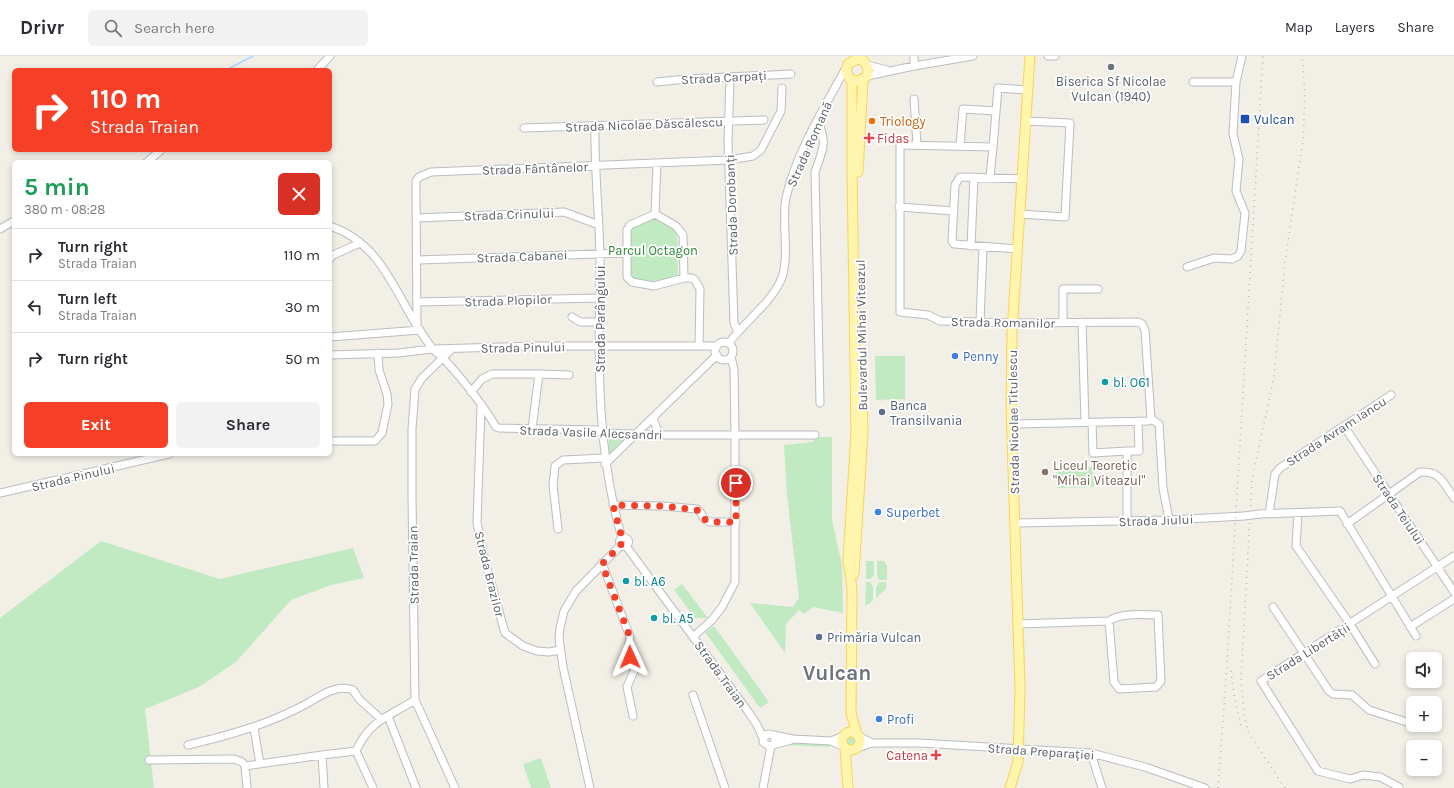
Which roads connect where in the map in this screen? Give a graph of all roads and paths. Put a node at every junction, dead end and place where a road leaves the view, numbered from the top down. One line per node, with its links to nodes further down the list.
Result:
1 (330, 56): 11 (street)
2 (914, 56): 10 (street)
3 (973, 56): 10 (street)
4 (1030, 56): 22 (main road, Strada Nicolae Titulescu)
5 (1048, 56): 6 (street)
6 (1055, 56)
7 (1242, 56): 19 (street)
8 (863, 61): 9 (main road); 12 (street); 15 (main road, Bulevardul Mihai Viteazul)
9 (847, 63): 16 (main road, Bulevardul Mihai Viteazul); 20 (street, Strada Romană)
10 (914, 66): 12 (street)
11 (320, 68)
12 (890, 70): 15 (street)
13 (791, 74): 14 (street, Strada Carpați)
14 (730, 77): 17 (street, Strada Carpați); 26 (street, Strada Dorobanți)
15 (865, 78): 16 (main road); 122 (main road, Bulevardul Mihai Viteazul)
16 (851, 79): 20 (street); 122 (main road, Bulevardul Mihai Viteazul)
17 (657, 82)
18 (1194, 82): 19 (street)
19 (1236, 82): 59 (street)
20 (838, 83): 28 (street, Strada Romană)
21 (782, 88): 36 (street, Strada Fântânelor)
22 (1027, 90): 24 (street); 27 (main road, Strada Nicolae Titulescu)
23 (914, 99): 31 (street)
24 (996, 111): 32 (street); 33 (street)
25 (764, 120): 26 (street, Strada Nicolae Dăscălescu)
26 (730, 121): 29 (street, Strada Nicolae Dăscălescu); 36 (street, Strada Dorobanți)
27 (1026, 121): 41 (main road, Strada Nicolae Titulescu); 45 (street)
28 (818, 122): 71 (street, Strada Romană); 88 (street)
29 (595, 126): 30 (street, Strada Nicolae Dăscălescu); 38 (street, Strada Parângului)
30 (524, 128)
31 (917, 145): 32 (street); 42 (street)
32 (960, 146): 33 (street)
33 (993, 147): 40 (street)
34 (159, 152): 35 (street)
35 (149, 160)
36 (729, 160): 37 (street, Strada Fântânelor); 71 (street, Strada Dorobanți)
37 (657, 163): 38 (street, Strada Fântânelor); 44 (street)
38 (596, 166): 46 (street, Strada Fântânelor); 48 (street, Strada Parângului)
39 (974, 177): 40 (street); 43 (street); 52 (street)
40 (990, 177): 41 (street)
41 (1022, 179): 45 (main road, Strada Nicolae Titulescu)
42 (899, 207): 43 (street); 66 (street, Strada Romanilor)
43 (954, 211): 52 (street)
44 (655, 214): 55 (street); 60 (street)
45 (1020, 214): 54 (main road, Strada Nicolae Titulescu)
46 (417, 218): 48 (street, Strada Crinului); 58 (street, Strada Fântânelor)
47 (12, 223): 50 (street)
48 (599, 225): 56 (street, Strada Parângului)
49 (332, 227): 51 (street, Strada Vasile Alecsandri)
50 (0, 229)
51 (360, 243): 57 (street); 70 (street, Strada Vasile Alecsandri)
52 (972, 246): 53 (street)
53 (983, 247): 54 (street); 66 (street)
54 (1018, 249): 69 (main road, Strada Nicolae Titulescu)
55 (626, 252): 56 (street, Strada Cabanei); 60 (street)
56 (600, 253): 58 (street, Strada Cabanei); 62 (street, Strada Parângului)
57 (332, 256)
58 (417, 260): 63 (street, Strada Fântânelor)
59 (1187, 267)
60 (684, 278): 75 (street)
61 (1098, 289): 67 (street)
62 (599, 298): 63 (street, Strada Plopilor); 65 (street, Strada Parângului)
63 (417, 302): 70 (street, Strada Fântânelor)
64 (572, 317): 65 (street)
65 (599, 322): 74 (street, Strada Parângului)
66 (980, 322): 69 (street, Strada Romanilor)
67 (1063, 322): 68 (street, Strada Romanilor); 69 (street, Strada Romanilor)
68 (1082, 322): 91 (street, Strada Romanilor); 93 (street)
69 (1012, 323): 94 (main road, Strada Nicolae Titulescu)
70 (418, 328): 72 (street); 78 (street, Strada Vasile Alecsandri)
71 (738, 332): 73 (street, Strada Romană)
72 (332, 337)
73 (729, 343): 76 (street); 82 (street)
74 (599, 346): 75 (street, Strada Pinului); 77 (street, Strada Pinului); 97 (street, Strada Parângului)
75 (699, 346): 76 (street, Strada Pinului)
76 (717, 346): 81 (street)
77 (452, 348): 78 (street, Strada Pinului); 83 (street, Strada Traian)
78 (433, 349): 79 (street, Strada Pinului); 83 (street, Strada Vasile Alecsandri)
79 (378, 353): 80 (street, Strada Pinului); 102 (street)
80 (332, 355)
81 (717, 356): 82 (street); 90 (street)
82 (731, 357): 101 (street)
83 (443, 358): 86 (street, Strada Vasile Alecsandri); 137 (street, Strada Traian)
84 (539, 374): 85 (street); 86 (street); 96 (street)
85 (569, 374)
86 (471, 392): 89 (street, Strada Vasile Alecsandri)
87 (1392, 395): 95 (street, Strada Avram Iancu)
88 (820, 403)
89 (482, 406): 96 (street, Strada Vasile Alecsandri); 133 (street, Strada Brazilor)
90 (653, 418): 98 (street); 99 (street)
91 (1151, 419): 92 (street); 112 (street)
92 (1138, 421): 93 (street); 103 (street)
93 (1089, 422): 94 (street); 103 (street)
94 (1011, 424): 115 (main road, Strada Nicolae Titulescu)
95 (1344, 426): 107 (street, Strada Teiului); 111 (street, Strada Avram Iancu)
96 (532, 429): 97 (street, Strada Vasile Alecsandri)
97 (602, 433): 98 (street, Strada Vasile Alecsandri); 105 (street, Strada Parângului)
98 (635, 434): 99 (street, Strada Vasile Alecsandri); 105 (street)
99 (659, 435): 101 (street, Strada Vasile Alecsandri)
100 (815, 435): 101 (street, Strada Vasile Alecsandri)
101 (735, 436): 114 (street)
102 (332, 441)
103 (1127, 452): 113 (street)
104 (160, 456): 106 (street, Strada Pinului)
105 (605, 461): 109 (street, Strada Traian); 117 (street)
106 (0, 493)
107 (1389, 496): 108 (street); 116 (street); 121 (street, Strada Teiului)
108 (1454, 498)
109 (613, 505): 114 (street); 118 (street, Strada Traian)
110 (1298, 513): 111 (street, Strada Jiului); 116 (street, Strada Jiului); 129 (street)
111 (1269, 514): 112 (street, Strada Jiului, bridge)
112 (1168, 520): 113 (street, Strada Jiului)
113 (1127, 521): 115 (street, Strada Jiului)
114 (736, 522): 131 (street)
115 (1014, 523): 128 (main road, Strada Nicolae Titulescu)
116 (1347, 524): 124 (street)
117 (558, 529)
118 (623, 543): 120 (street); 131 (street, Strada Traian)
119 (1454, 556): 121 (street, Strada Libertății)
120 (602, 564): 133 (street); 139 (street)
121 (1438, 567): 123 (street, Strada Teiului); 124 (street, Strada Libertății)
122 (852, 589): 138 (main road, Bulevardul Mihai Viteazul)
123 (1454, 592)
124 (1392, 596): 129 (street, Strada Libertății); 130 (street)
125 (1454, 599): 130 (street)
126 (1273, 607): 134 (street)
127 (1109, 621): 127 (street); 128 (street)
128 (1018, 624): 154 (main road, Strada Nicolae Titulescu)
129 (1350, 624): 134 (street, Strada Libertății); 135 (street)
130 (1410, 627): 132 (street)
131 (694, 636): 142 (street, Strada Traian)
132 (1416, 636)
133 (560, 650): 168 (street)
134 (1304, 653): 141 (street); 162 (street, Strada Libertății)
135 (1375, 664)
136 (693, 695): 169 (street)
137 (415, 700): 140 (street); 167 (street, Strada Traian)
138 (851, 713): 145 (main road, Bulevardul Mihai Viteazul); 146 (main road, Bulevardul Mihai Viteazul)
139 (633, 716)
140 (384, 717): 143 (street); 155 (street); 166 (street)
141 (1406, 722)
142 (758, 725): 144 (street, Strada Traian); 149 (street, Strada Traian)
143 (254, 728): 151 (street); 159 (street)
144 (772, 734): 147 (street, Strada Traian); 149 (street); 149 (street)
145 (844, 735): 146 (main road); 148 (street, Strada Traian); 152 (main road)
146 (857, 735): 150 (street, Strada Preparației); 153 (main road)
147 (793, 740): 148 (street, Strada Traian); 149 (street, Strada Traian)
148 (831, 741): 152 (street, Strada Traian)
149 (768, 743): 170 (street)
150 (872, 743): 153 (street, Strada Preparației); 154 (street, Strada Preparației)
151 (188, 745)
152 (844, 747): 153 (main road); 161 (main road)
153 (856, 749): 161 (main road)
154 (1019, 749): 156 (street, Strada Preparației); 172 (main road, Strada Nicolae Titulescu)
155 (356, 751): 157 (street); 165 (street)
156 (1091, 753): 173 (street); 174 (street, Strada Preparației)
157 (322, 755): 159 (street); 164 (street)
158 (149, 760): 160 (street)
159 (260, 764): 160 (street)
160 (245, 766): 163 (street)
161 (848, 771): 171 (main road)
162 (1399, 787)
163 (247, 788)
164 (324, 788)
165 (373, 788)
166 (416, 788)
167 (455, 788)
168 (590, 788)
169 (725, 788)
170 (763, 788)
171 (848, 788)
172 (1010, 788)
173 (1102, 788)
174 (1205, 788)

